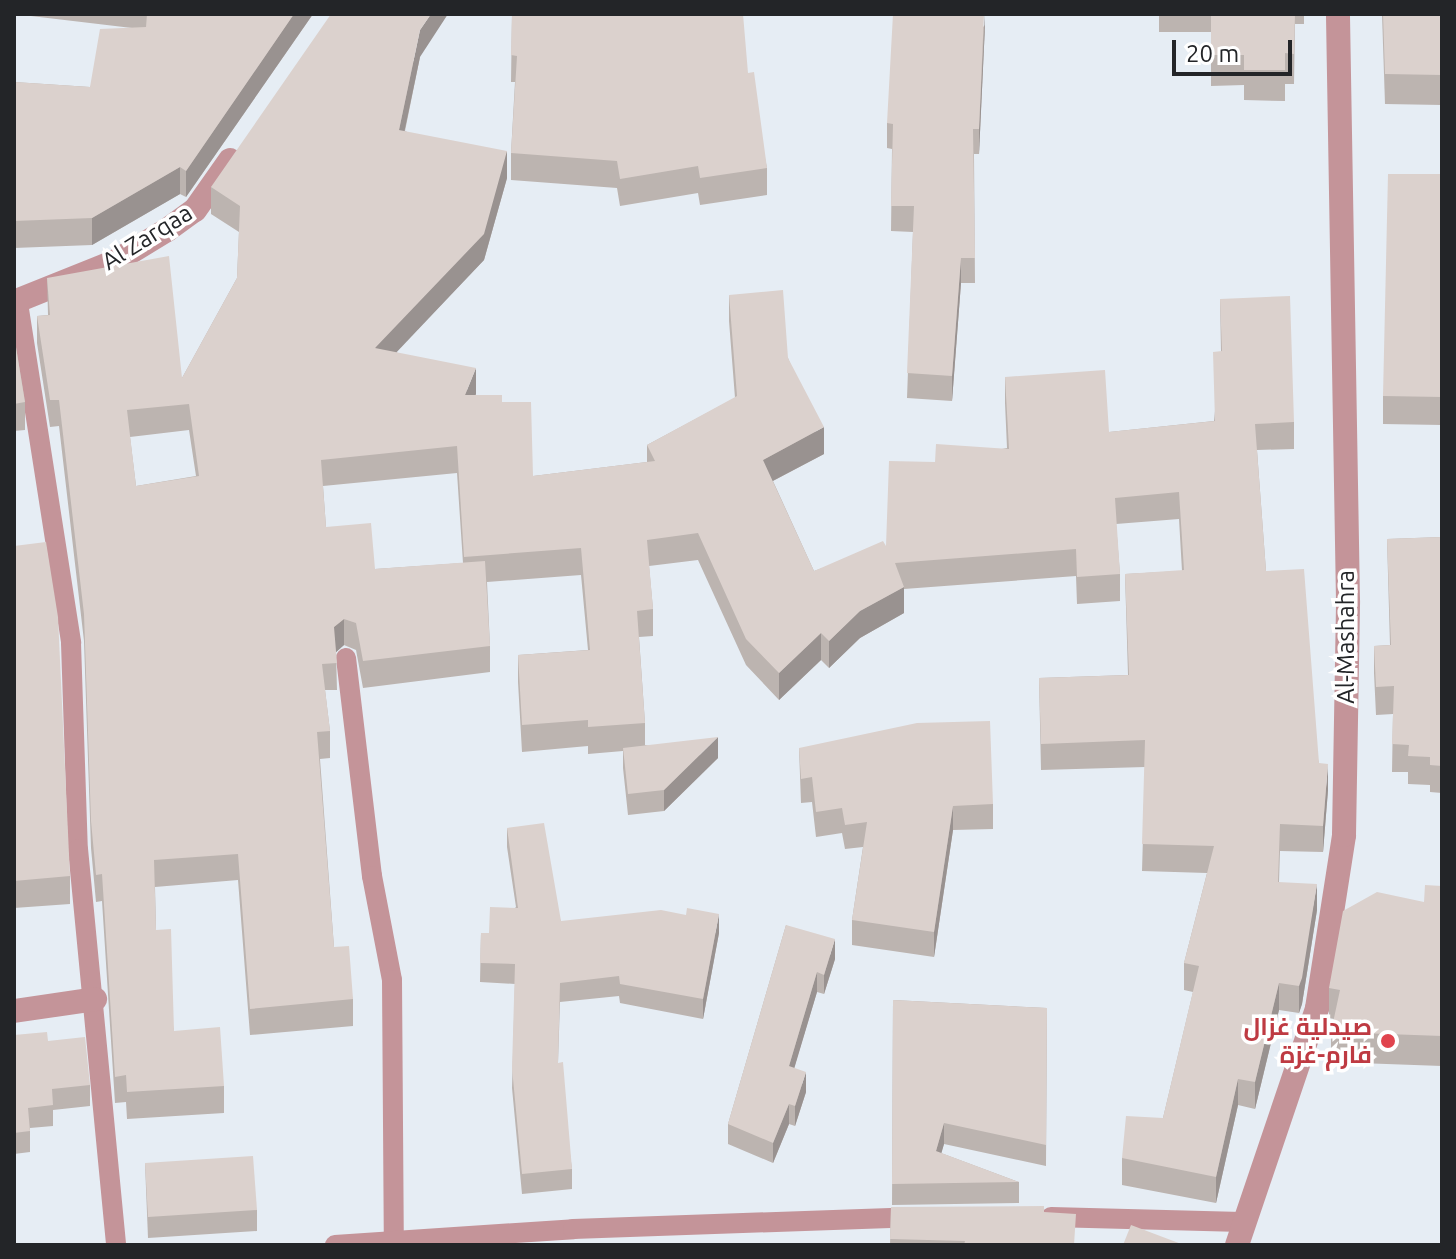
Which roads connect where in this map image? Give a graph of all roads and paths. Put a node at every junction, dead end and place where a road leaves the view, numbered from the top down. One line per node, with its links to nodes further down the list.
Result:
1 (1338, 14): 9 (street, Al-Mashahra)
2 (241, 144): 3 (street, Al Zarqaa)
3 (16, 302): 5 (lane)
4 (346, 658): 10 (lane)
5 (95, 999): 6 (street); 11 (lane)
6 (14, 1011)
7 (948, 1216): 10 (lane)
8 (1026, 1217): 9 (lane)
9 (1240, 1234)
10 (394, 1242): 12 (lane)
11 (116, 1245)
12 (335, 1245)

